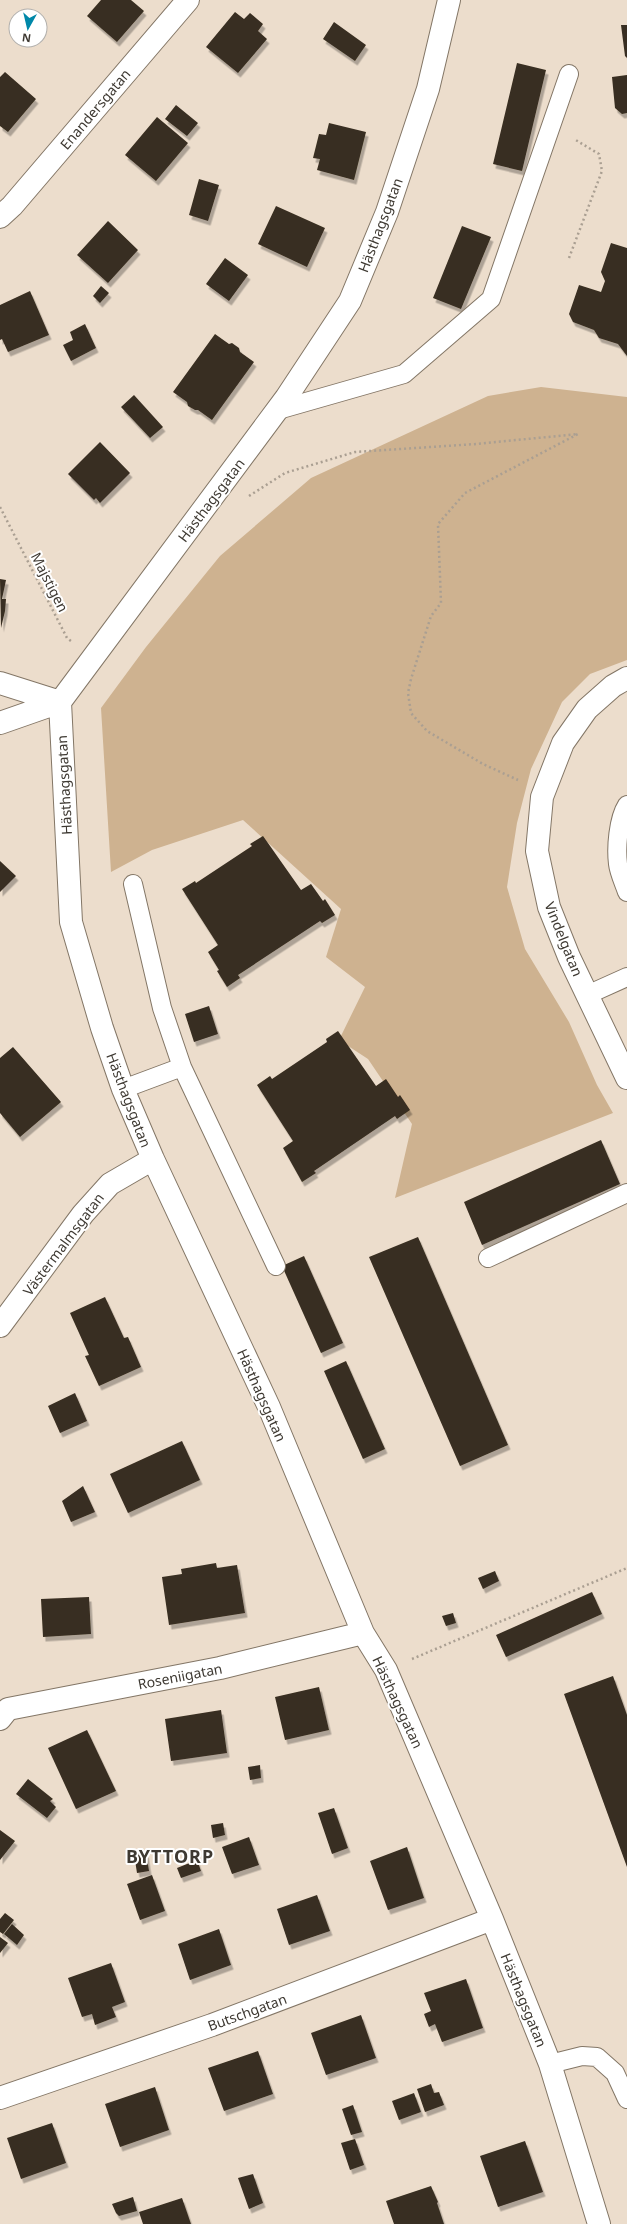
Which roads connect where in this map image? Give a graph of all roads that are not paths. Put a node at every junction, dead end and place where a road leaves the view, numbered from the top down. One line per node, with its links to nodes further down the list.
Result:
1 (188, 0): 4 (street, Enandersgatan)
2 (449, 0): 5 (street, Hästhagsgatan)
3 (569, 74): 5 (lane)
4 (0, 217)
5 (278, 410): 8 (street, Hästhagsgatan)
6 (627, 678): 14 (street, Vindelgatan)
7 (0, 683): 8 (street)
8 (60, 702): 9 (street); 17 (street, Hästhagsgatan)
9 (0, 723)
10 (627, 805): 12 (lane)
11 (133, 884): 15 (lane)
12 (627, 892)
13 (627, 977): 14 (lane)
14 (587, 995): 16 (street, Vindelgatan)
15 (182, 1067): 17 (lane); 21 (lane)
16 (627, 1078)
17 (123, 1089): 18 (street, Hästhagsgatan)
18 (153, 1159): 22 (street, Västermalmsgatan); 23 (street, Hästhagsgatan)
19 (627, 1193): 20 (lane)
20 (488, 1258)
21 (276, 1266)
22 (0, 1326)
23 (363, 1633): 24 (street, Roseniigatan); 25 (street, Hästhagsgatan)
24 (3, 1708)
25 (492, 1920): 26 (street, Hästhagsgatan); 27 (street, Butschgatan)
26 (550, 2064): 28 (lane); 29 (street, Hästhagsgatan)
27 (0, 2098)
28 (627, 2099)
29 (597, 2224)

